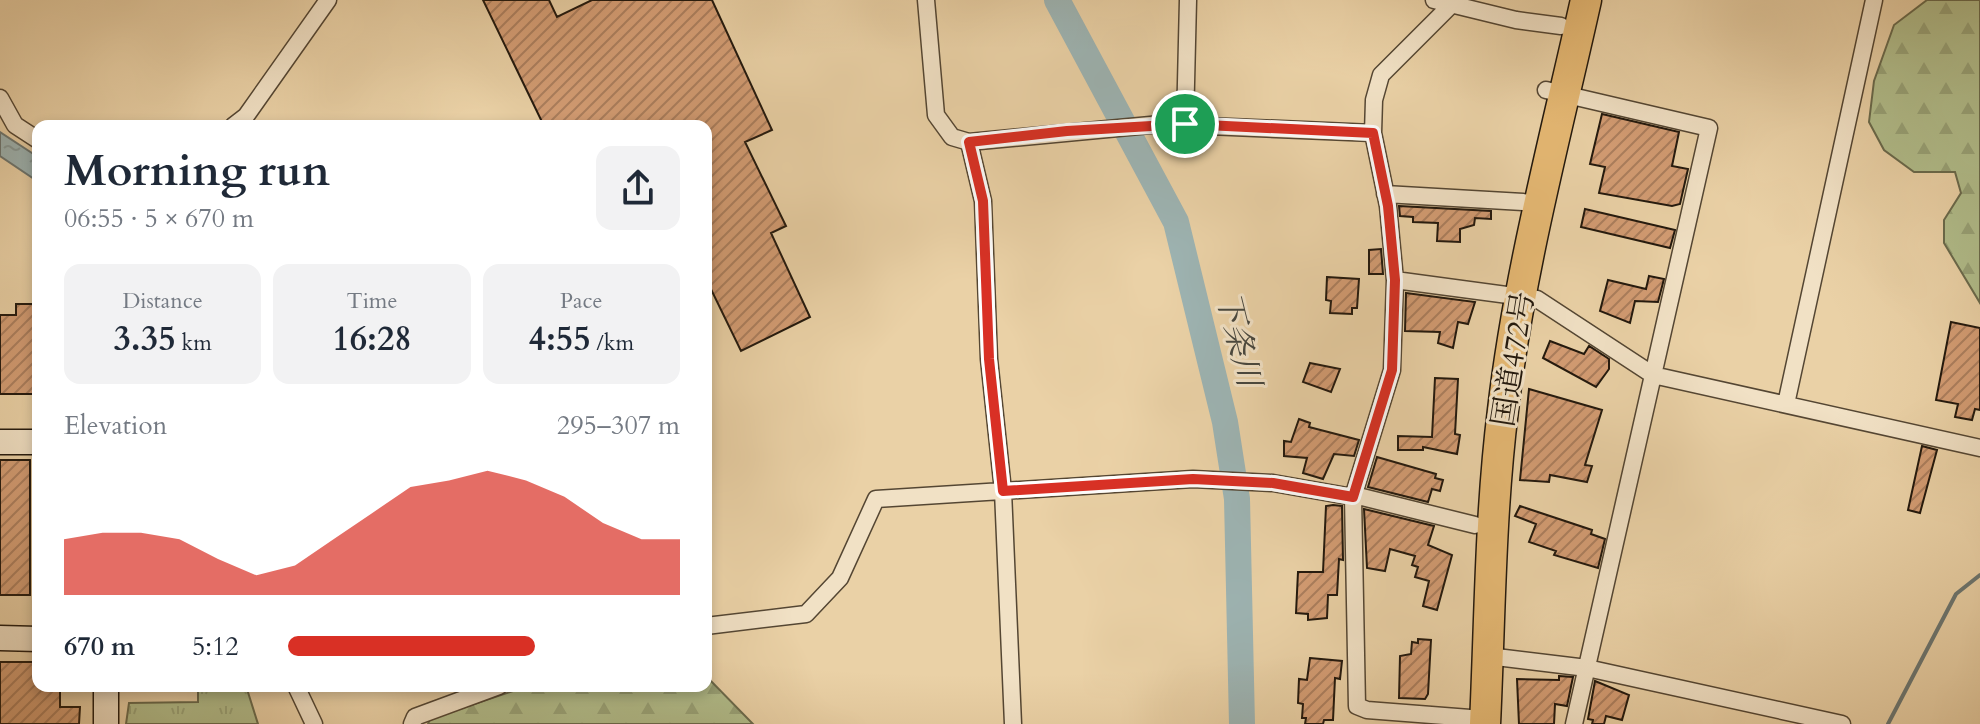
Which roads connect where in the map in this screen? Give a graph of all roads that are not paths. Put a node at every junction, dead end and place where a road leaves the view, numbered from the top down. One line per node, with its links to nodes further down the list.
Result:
1 (328, 0): 11 (street)
2 (926, 0): 15 (street)
3 (1188, 0): 12 (street)
4 (1434, 0): 7 (street)
5 (1586, 0): 9 (highway, 国道472号)
6 (1874, 0): 21 (street)
7 (1452, 4): 8 (street); 13 (street)
8 (1563, 13): 9 (highway, 国道472号)
9 (1556, 93): 17 (highway, 国道472号); 19 (highway, 国道472号); 20 (street)
10 (0, 98): 14 (street)
11 (241, 120)
12 (1185, 124): 13 (street); 15 (street)
13 (1373, 133): 16 (street)
14 (32, 136)
15 (969, 142): 25 (street)
16 (1385, 194): 17 (street); 18 (street)
17 (1523, 202): 19 (highway, 国道472号)
18 (1395, 280): 19 (street); 26 (street)
19 (1514, 296): 20 (street); 27 (highway, 国道472号); 31 (highway, 国道472号)
20 (1653, 375): 21 (street); 32 (street)
21 (1786, 404): 24 (street)
22 (0, 442): 23 (street)
23 (32, 442)
24 (1980, 448)
25 (1003, 491): 26 (street); 28 (street); 40 (street)
26 (1354, 496): 27 (street); 36 (street)
27 (1475, 525): 36 (highway, 国道472号)
28 (712, 625)
29 (0, 638): 30 (street)
30 (32, 639)
31 (1488, 656): 32 (street); 36 (highway, 国道472号)
32 (1587, 668): 41 (street); 42 (street)
33 (106, 692): 37 (street)
34 (299, 692): 38 (street)
35 (483, 692): 39 (street)
36 (1475, 722)
37 (106, 724)
38 (314, 724)
39 (412, 724)
40 (1013, 724)
41 (1574, 724)
42 (1842, 724)

